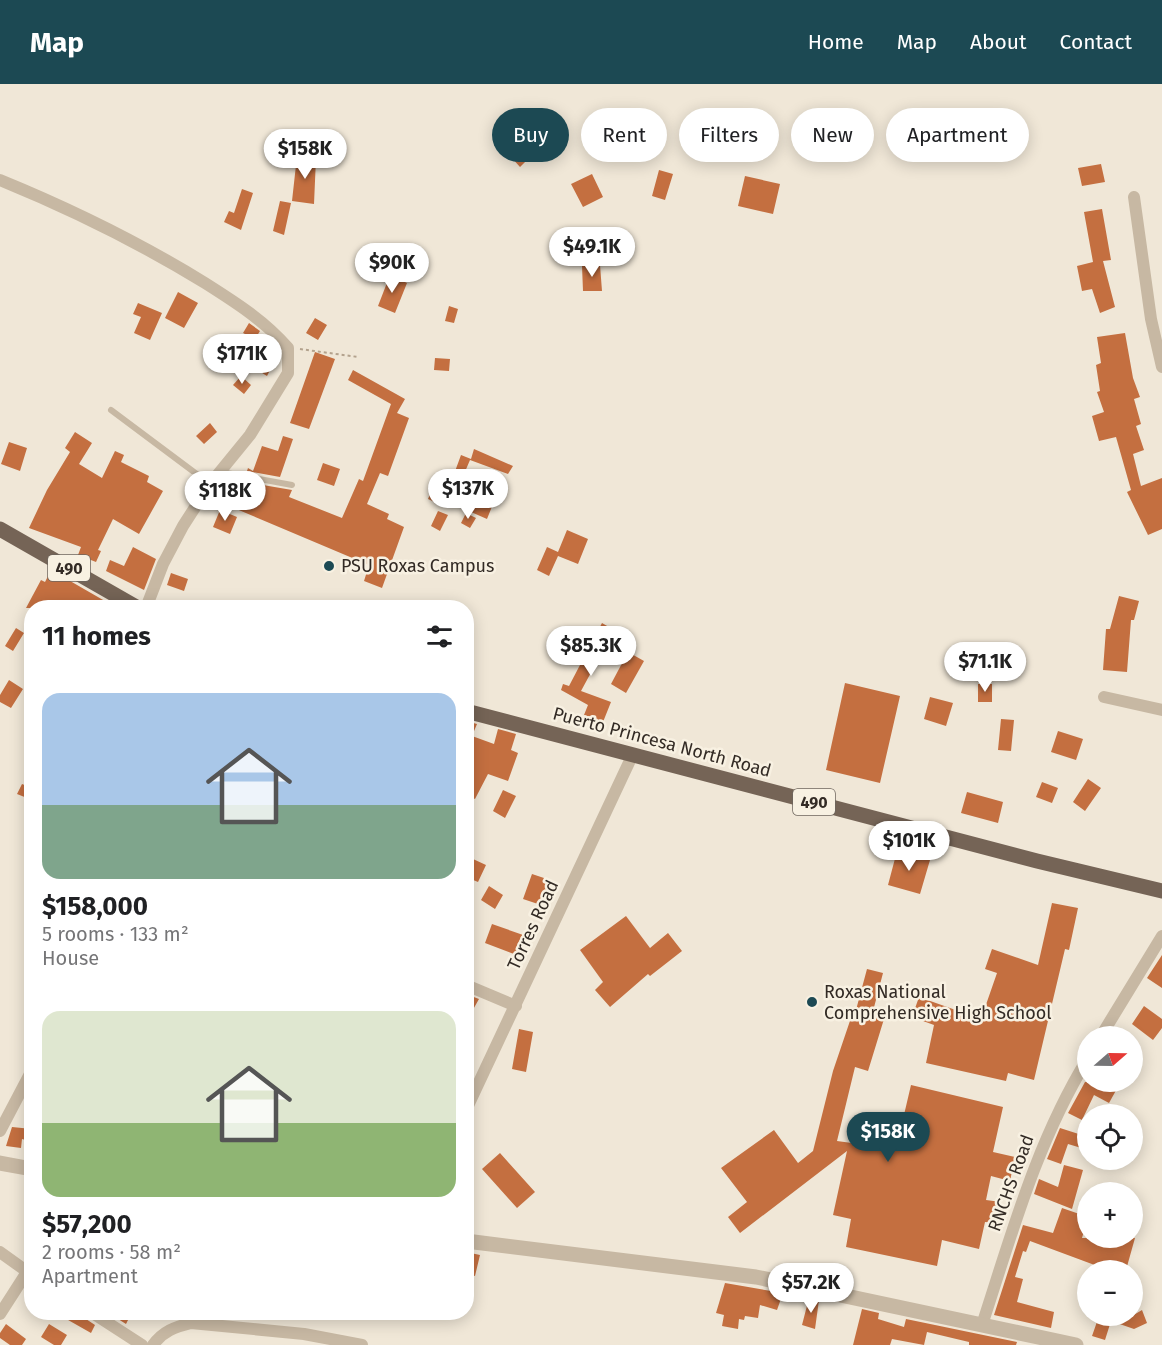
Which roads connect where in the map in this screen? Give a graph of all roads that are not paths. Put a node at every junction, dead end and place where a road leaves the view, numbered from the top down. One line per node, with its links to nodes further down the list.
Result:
1 (0, 180): 5 (street)
2 (1134, 197): 3 (street)
3 (1162, 367)
4 (111, 410): 6 (lane)
5 (221, 472): 6 (street); 7 (lane)
6 (210, 484): 10 (street)
7 (292, 485)
8 (0, 529): 9 (main road, 490)
9 (124, 600)
10 (149, 600)
11 (1104, 697): 12 (street)
12 (1162, 710)
13 (474, 713): 14 (main road, Puerto Princesa North Road / 490)
14 (633, 754): 15 (main road, Puerto Princesa North Road / 490); 18 (street, Torres Road)
15 (1162, 891)
16 (1162, 936): 19 (street)
17 (474, 988): 18 (street)
18 (516, 1006): 22 (street, Torres Road)
19 (1107, 1026)
20 (1077, 1080): 32 (street, RNCHS Road)
21 (24, 1085): 23 (street)
22 (474, 1093)
23 (0, 1131)
24 (0, 1163): 25 (street)
25 (24, 1168)
26 (474, 1241): 32 (street)
27 (0, 1252): 28 (street)
28 (24, 1270)
29 (24, 1281): 30 (street)
30 (0, 1314)
31 (103, 1320): 33 (street)
32 (982, 1325): 36 (street)
33 (142, 1345)
34 (153, 1345): 35 (street)
35 (362, 1345)
36 (1076, 1345)

